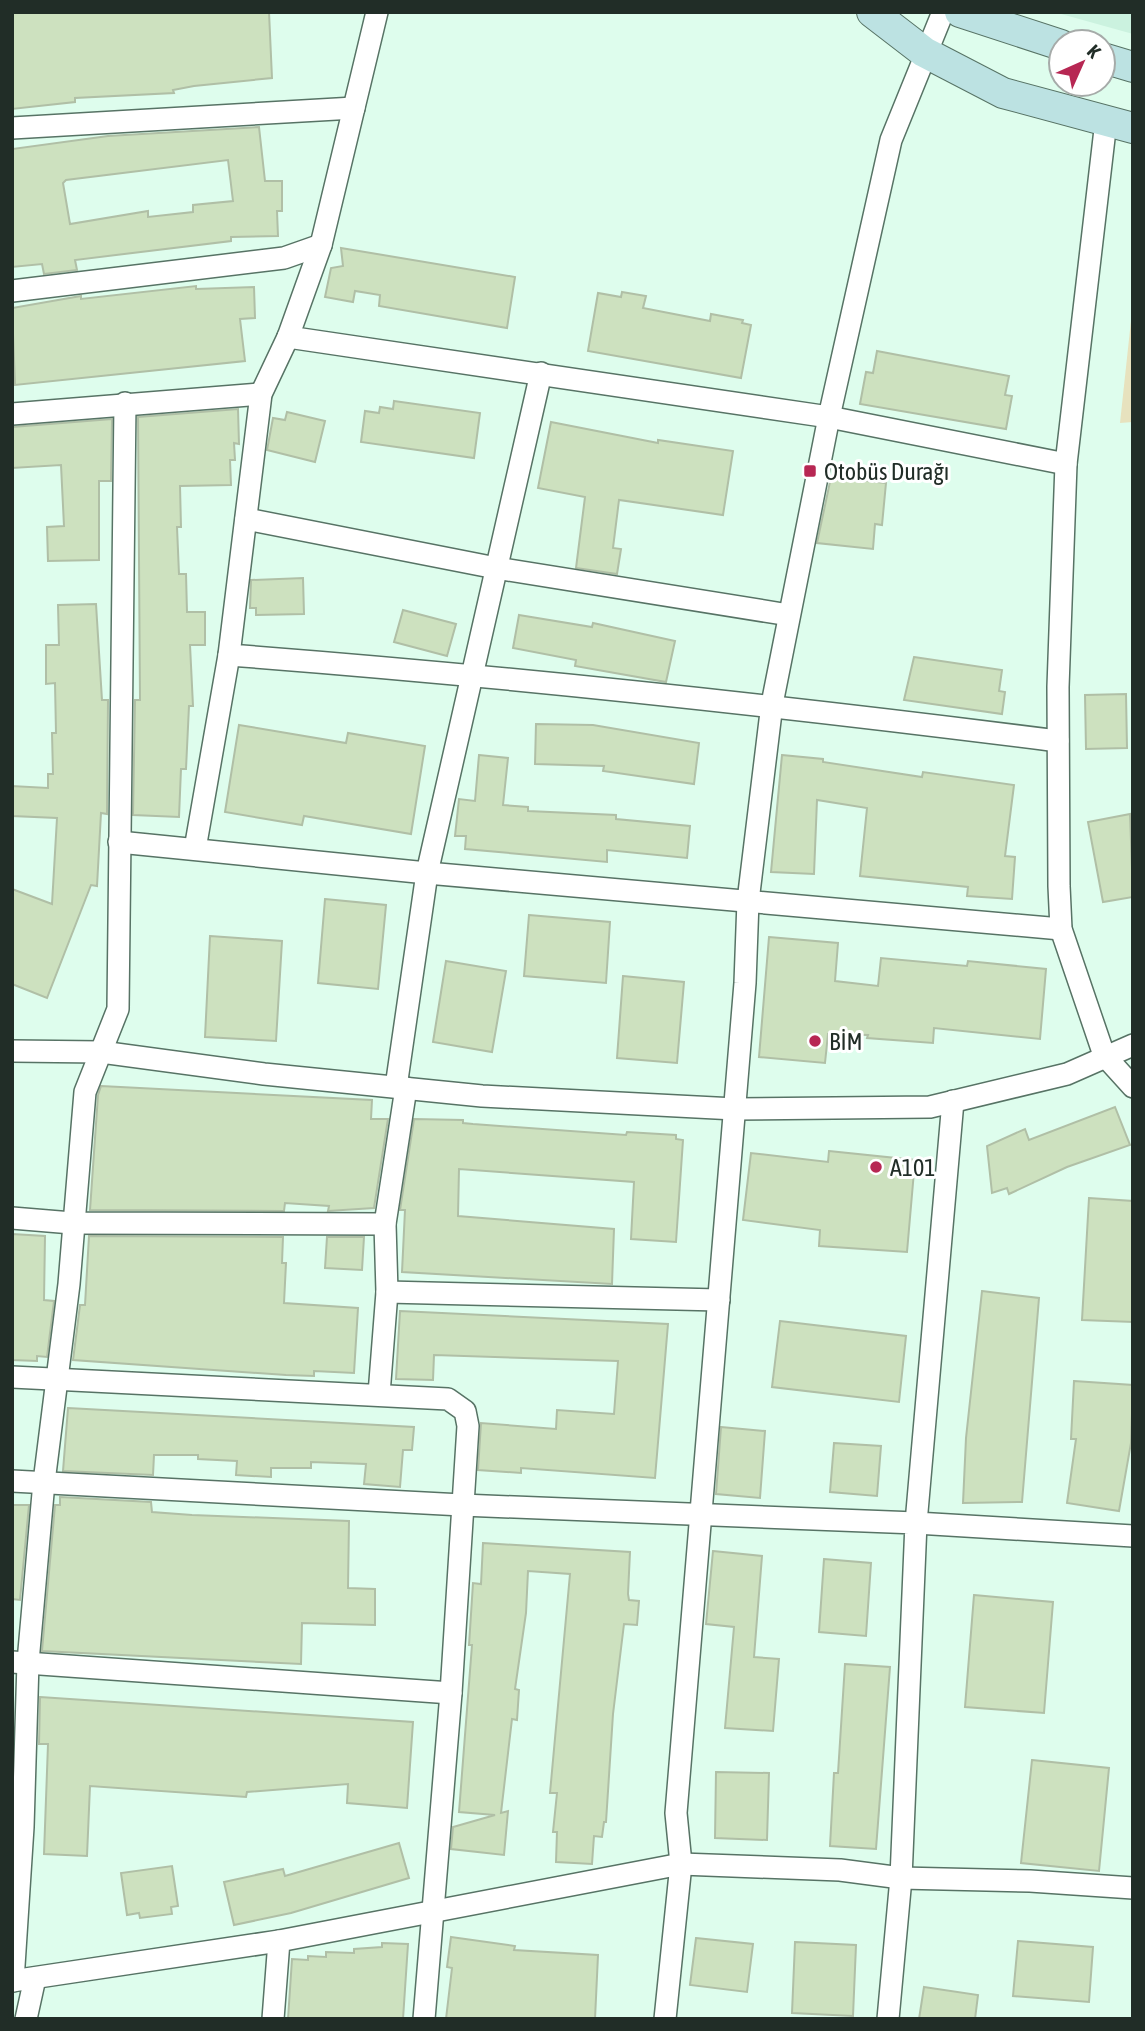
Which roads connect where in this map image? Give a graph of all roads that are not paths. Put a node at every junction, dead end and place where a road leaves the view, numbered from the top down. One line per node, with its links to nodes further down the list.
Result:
1 (377, 12): 7 (street)
2 (872, 12): 6 (main road)
3 (943, 12): 6 (street)
4 (960, 12): 5 (main road)
5 (1047, 40)
6 (924, 52): 8 (main road); 17 (street)
7 (354, 108): 9 (street); 10 (street)
8 (1119, 125): 18 (street)
9 (12, 128)
10 (321, 245): 11 (street); 12 (street)
11 (12, 291)
12 (288, 337): 13 (street); 14 (street)
13 (541, 373): 17 (street); 20 (street)
14 (261, 394): 15 (street); 19 (street)
15 (125, 403): 16 (street); 26 (street)
16 (12, 415)
17 (829, 417): 18 (street); 21 (street)
18 (1066, 464): 25 (street)
19 (246, 519): 20 (street); 22 (street)
20 (496, 568): 21 (street); 23 (street)
21 (789, 615): 24 (street)
22 (229, 655): 23 (street); 27 (street)
23 (472, 673): 24 (street); 28 (street)
24 (772, 704): 25 (street); 29 (street)
25 (1058, 741): 30 (street)
26 (119, 842): 27 (street); 33 (street)
27 (195, 849): 28 (street)
28 (427, 873): 29 (street); 36 (street)
29 (748, 901): 30 (street); 38 (street)
30 (1061, 929): 34 (street)
31 (1133, 1045): 34 (street)
32 (12, 1051): 33 (street)
33 (101, 1052): 36 (street); 40 (street)
34 (1104, 1055): 35 (street); 37 (street)
35 (1133, 1087)
36 (401, 1088): 38 (street); 41 (street)
37 (953, 1101): 38 (street); 51 (street)
38 (735, 1109): 43 (street)
39 (12, 1218): 40 (street)
40 (72, 1223): 41 (street); 45 (street)
41 (385, 1224): 42 (street)
42 (387, 1292): 43 (street); 46 (street)
43 (719, 1300): 50 (street)
44 (12, 1377): 45 (street)
45 (58, 1379): 46 (street); 48 (street)
46 (379, 1394): 49 (street)
47 (12, 1481): 48 (street)
48 (44, 1482): 49 (street); 53 (street)
49 (462, 1505): 50 (street); 54 (street)
50 (699, 1512): 51 (street); 56 (street)
51 (916, 1523): 52 (street); 57 (street)
52 (1133, 1536)
53 (20, 1662): 54 (street); 55 (street)
54 (451, 1693): 59 (street)
55 (18, 1827): 62 (street)
56 (681, 1864): 57 (street); 59 (street); 66 (street)
57 (901, 1878): 58 (street); 67 (street)
58 (1133, 1888)
59 (435, 1912): 60 (street); 65 (street)
60 (279, 1941): 61 (street); 64 (street)
61 (35, 1978): 62 (street); 63 (street)
62 (12, 1981)
63 (26, 2019)
64 (273, 2019)
65 (424, 2019)
66 (665, 2019)
67 (888, 2019)

